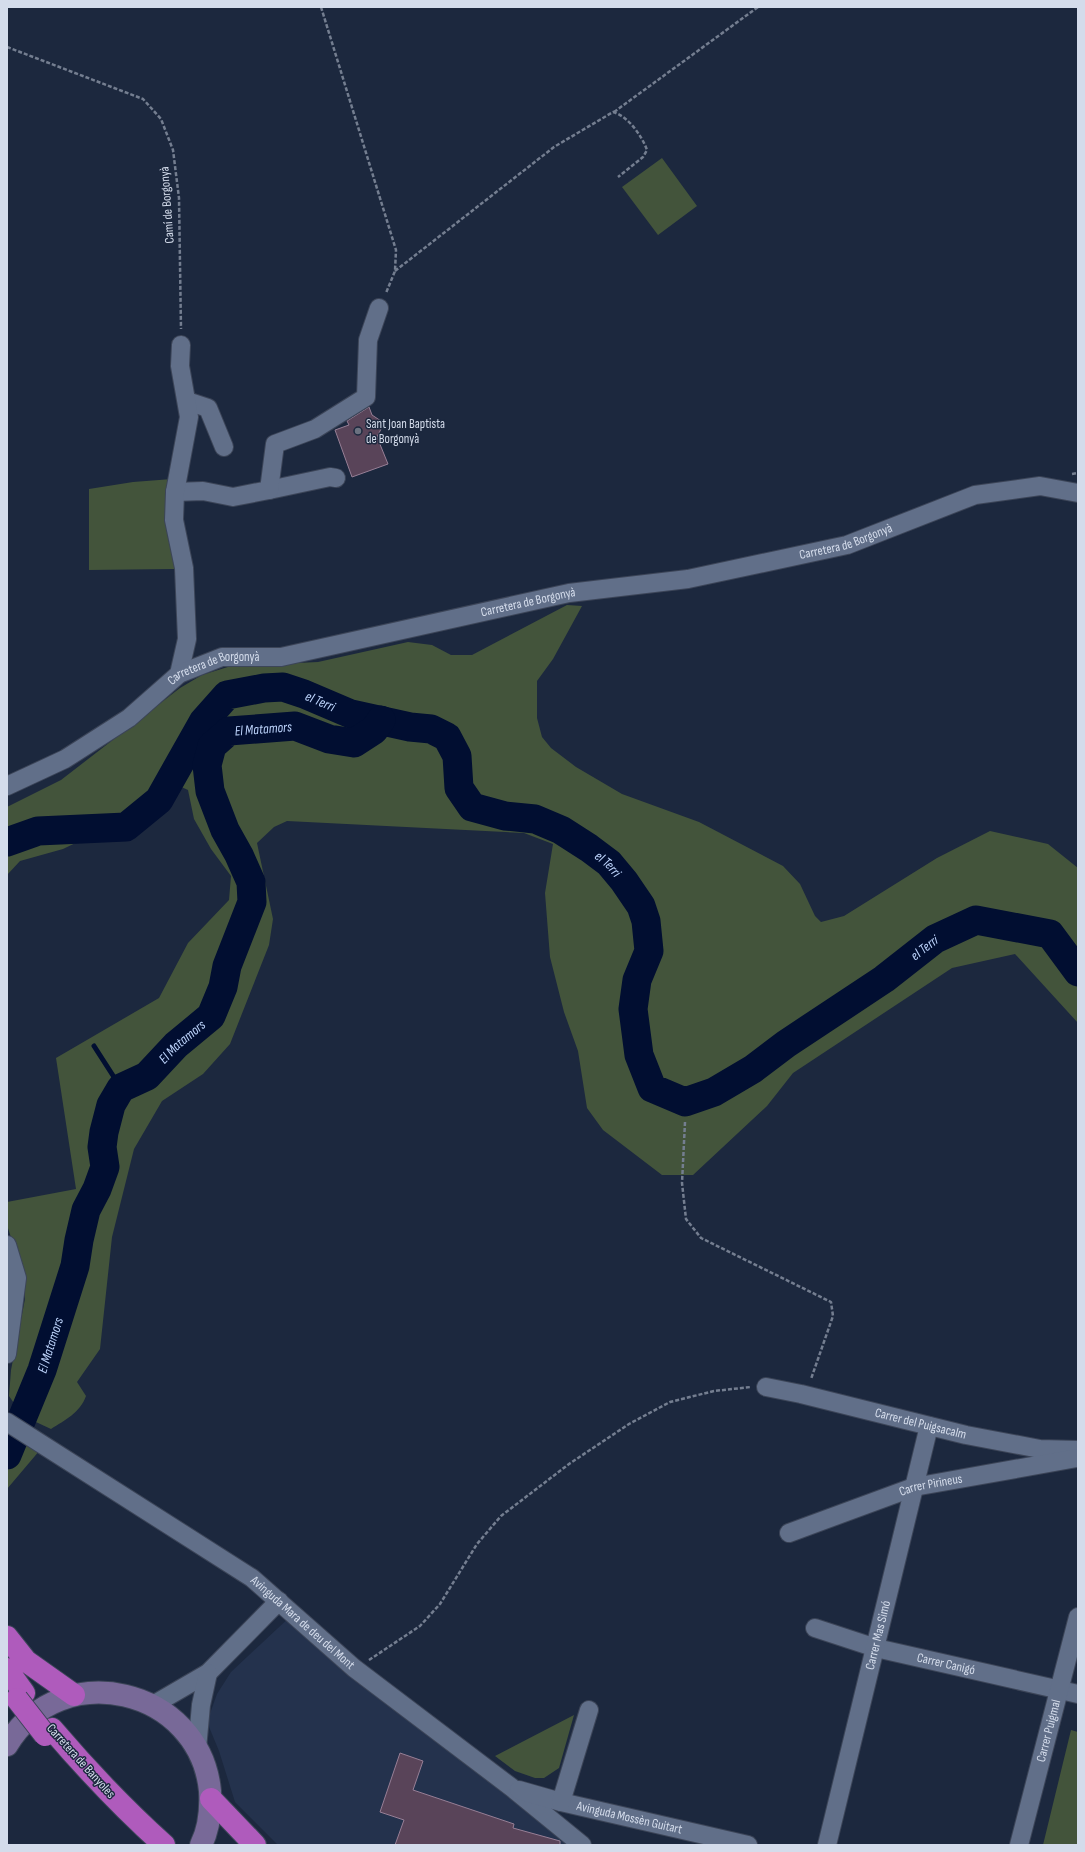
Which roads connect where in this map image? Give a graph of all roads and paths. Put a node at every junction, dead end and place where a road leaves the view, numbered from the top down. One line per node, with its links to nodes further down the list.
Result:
1 (321, 7): 6 (path)
2 (758, 7): 4 (path)
3 (7, 47): 8 (path, Camí de Borgonyà)
4 (614, 112): 5 (path); 6 (path)
5 (618, 177)
6 (395, 271): 7 (path)
7 (379, 308): 12 (street)
8 (181, 345): 9 (street)
9 (187, 401): 10 (street); 13 (street)
10 (224, 447)
11 (336, 478): 12 (street)
12 (269, 490): 13 (street)
13 (175, 492): 15 (street)
14 (1078, 493): 15 (street, Carretera de Borgonyà)
15 (179, 674): 16 (street, Carretera de Borgonyà)
16 (7, 786)
17 (685, 1122): 21 (path)
18 (7, 1245): 19 (street)
19 (7, 1354)
20 (766, 1387): 21 (street, Carrer del Puigsacalm); 34 (path)
21 (805, 1395): 23 (street, Carrer del Puigsacalm)
22 (7, 1422): 28 (street, Avinguda Mara de deu del Mont)
23 (929, 1426): 24 (street, Carrer del Puigsacalm); 26 (street, Carrer Mas Simó)
24 (1078, 1450)
25 (1078, 1458): 26 (street, Carrer Pirineus)
26 (914, 1487): 27 (street, Carrer Pirineus); 32 (street, Carrer Mas Simó)
27 (789, 1533)
28 (279, 1600): 34 (street, Avinguda Mara de deu del Mont); 35 (street)
29 (1078, 1617): 36 (street, Carrer Puigmal)
30 (815, 1628): 32 (street, Carrer Canigó)
31 (7, 1637): 39 (highway)
32 (876, 1648): 36 (street, Carrer Canigó); 54 (street, Carrer Mas Simó)
33 (7, 1669): 37 (highway)
34 (356, 1670): 45 (street, Avinguda Mara de deu del Mont)
35 (208, 1673): 40 (street); 44 (street)
36 (1060, 1690): 38 (street, Carrer Canigó); 55 (street, Carrer Puigmal)
37 (16, 1692): 42 (highway, bridge)
38 (1078, 1694)
39 (74, 1695): 40 (main road); 43 (main road)
40 (153, 1705): 44 (main road)
41 (589, 1710): 47 (street)
42 (48, 1732): 48 (highway); 49 (highway, Carretera de Banyoles)
43 (7, 1745)
44 (197, 1749): 46 (main road)
45 (511, 1787): 47 (street, Avinguda Mossèn Guitart); 52 (street, Avinguda Mara de deu del Mont)
46 (210, 1800): 50 (main road); 51 (highway)
47 (562, 1802): 53 (street, Avinguda Mossèn Guitart)
48 (150, 1845)
49 (164, 1845)
50 (201, 1845)
51 (256, 1845)
52 (582, 1845)
53 (748, 1845)
54 (827, 1845)
55 (1019, 1845)

